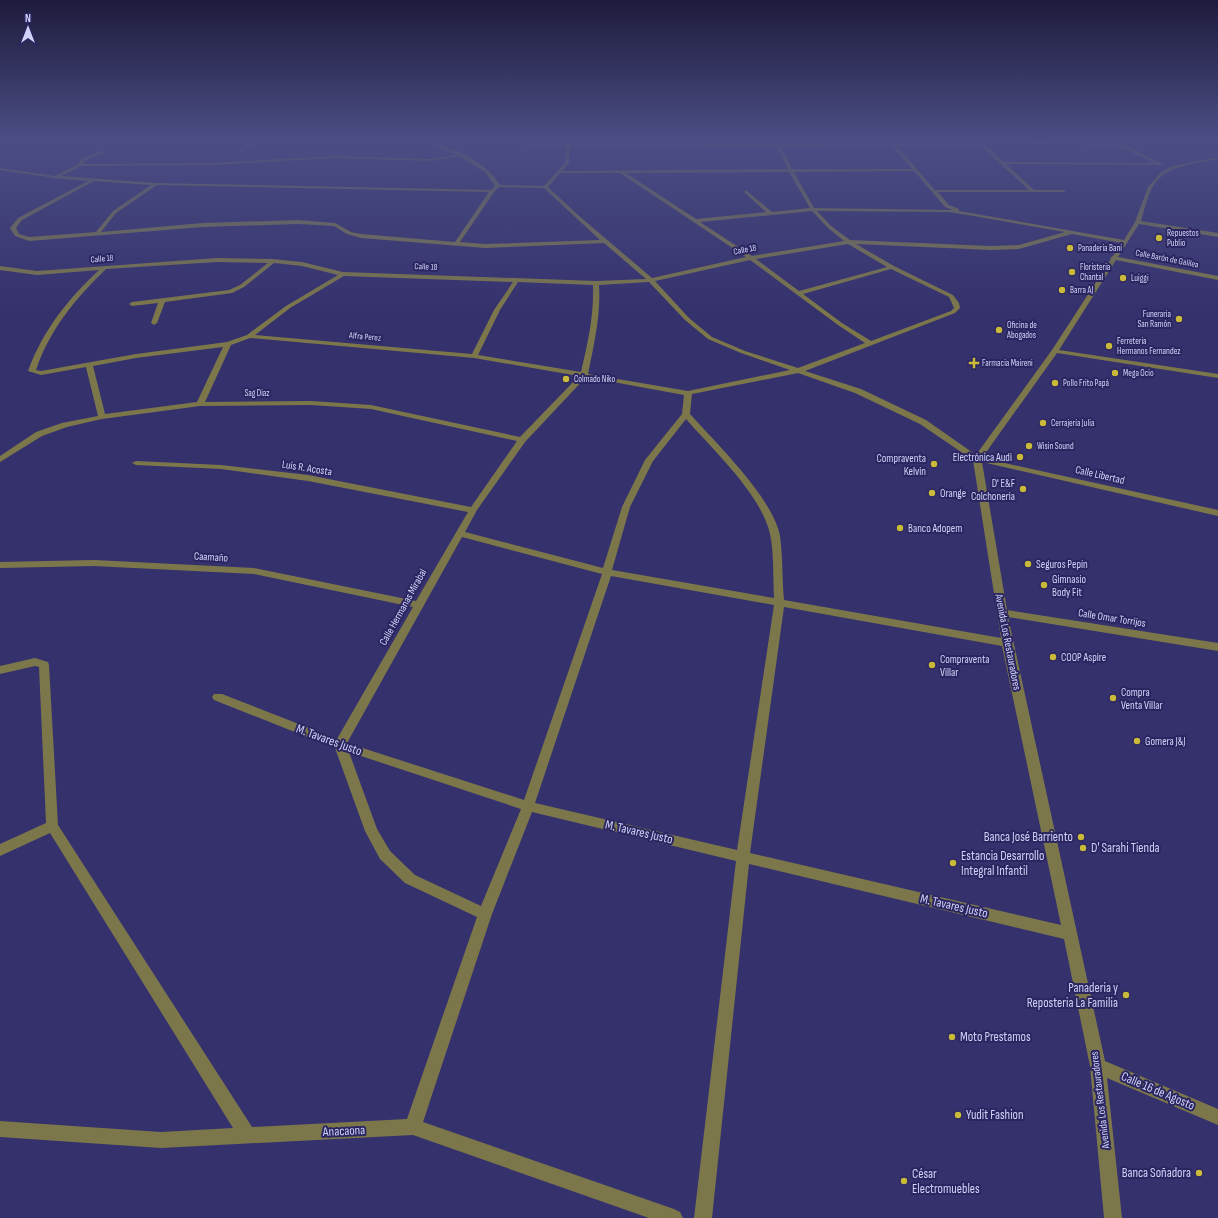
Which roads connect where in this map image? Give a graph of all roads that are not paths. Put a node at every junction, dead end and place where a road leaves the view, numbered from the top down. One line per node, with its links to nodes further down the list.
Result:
1 (63, 196): 16 (street)
2 (139, 196): 16 (street)
3 (489, 196): 21 (street)
4 (555, 196): 18 (street)
5 (658, 196): 13 (street)
6 (751, 196): 11 (street)
7 (806, 196): 10 (street)
8 (938, 196): 12 (street)
9 (1147, 196): 14 (street)
10 (813, 209): 11 (street); 12 (street); 19 (street)
11 (770, 213): 13 (street)
12 (962, 213): 15 (street)
13 (695, 221): 22 (street)
14 (1138, 222): 17 (street); 20 (street)
15 (1072, 232): 19 (street, Calle 18); 20 (street)
16 (97, 234): 21 (street)
17 (1218, 235)
18 (605, 241): 21 (street); 32 (street)
19 (849, 242): 22 (street, Calle 18); 25 (street)
20 (1124, 242): 23 (street)
21 (456, 244)
22 (751, 258): 32 (street, Calle 18); 35 (street)
23 (1113, 258): 31 (street, Calle Barón de Galilea); 42 (street)
24 (273, 261): 27 (street, Calle 18); 30 (street, Calle 18); 36 (street)
25 (892, 267): 35 (street); 41 (street)
26 (0, 268): 28 (street, Calle 18)
27 (104, 268): 28 (street, Calle 18); 44 (street, Alfra Perez)
28 (7, 270): 29 (street)
29 (0, 273)
30 (343, 274): 33 (street, Calle 18); 39 (street)
31 (1218, 278)
32 (652, 280): 34 (street, Calle 18); 45 (street)
33 (516, 281): 34 (street, Calle 18); 43 (street)
34 (596, 283): 46 (street)
35 (798, 293): 41 (street)
36 (162, 301): 37 (street); 38 (street)
37 (132, 304)
38 (154, 323)
39 (249, 336): 40 (street, Alfra Perez); 43 (street, Alfra Perez)
40 (228, 344): 44 (street, Alfra Perez); 49 (street)
41 (871, 344): 45 (street)
42 (1055, 351): 47 (street); 53 (street)
43 (474, 356): 46 (street, Alfra Perez)
44 (89, 364): 51 (street)
45 (798, 371): 48 (street); 53 (street)
46 (584, 375): 48 (street, Alfra Perez); 52 (street, Calle Hermanas Mirabal)
47 (1218, 376)
48 (688, 393): 50 (street)
49 (200, 404): 51 (street, Sag Diaz); 52 (street, Sag Diaz)
50 (686, 414): 60 (street); 61 (street)
51 (102, 417): 54 (street, Sag Diaz)
52 (522, 440): 56 (street, Calle Hermanas Mirabal)
53 (977, 459): 57 (street, Calle Libertad); 63 (street, Avenida Los Restauradores)
54 (0, 460)
55 (136, 463): 56 (street, Luis R. Acosta)
56 (473, 510): 58 (street, Calle Hermanas Mirabal)
57 (1218, 513)
58 (459, 533): 60 (street); 62 (street, Calle Hermanas Mirabal)
59 (0, 565): 62 (street, Caamaño)
60 (607, 572): 61 (street); 69 (street)
61 (779, 604): 64 (street); 72 (street)
62 (418, 605): 68 (street, Calle Hermanas Mirabal)
63 (1002, 613): 64 (street, Avenida Los Restauradores); 65 (street, Calle Omar Torrijos)
64 (1007, 643): 74 (street, Avenida Los Restauradores)
65 (1218, 647)
66 (0, 670): 70 (street)
67 (218, 697): 68 (street, M. Tavares Justo)
68 (340, 745): 69 (street, M. Tavares Justo); 73 (street)
69 (528, 806): 72 (street, M. Tavares Justo); 73 (street)
70 (52, 826): 71 (street); 79 (street)
71 (0, 850)
72 (743, 855): 74 (street, M. Tavares Justo); 81 (street)
73 (485, 914): 77 (street)
74 (1070, 934): 75 (street, Avenida Los Restauradores)
75 (1098, 1066): 76 (street, Calle 16 de Agosto); 82 (street, Avenida Los Restauradores)
76 (1218, 1117)
77 (413, 1127): 79 (street, Anacaona); 80 (street, Anacaona)
78 (0, 1129): 79 (street, Anacaona)
79 (248, 1136)
80 (674, 1218)
81 (703, 1218)
82 (1112, 1218)

